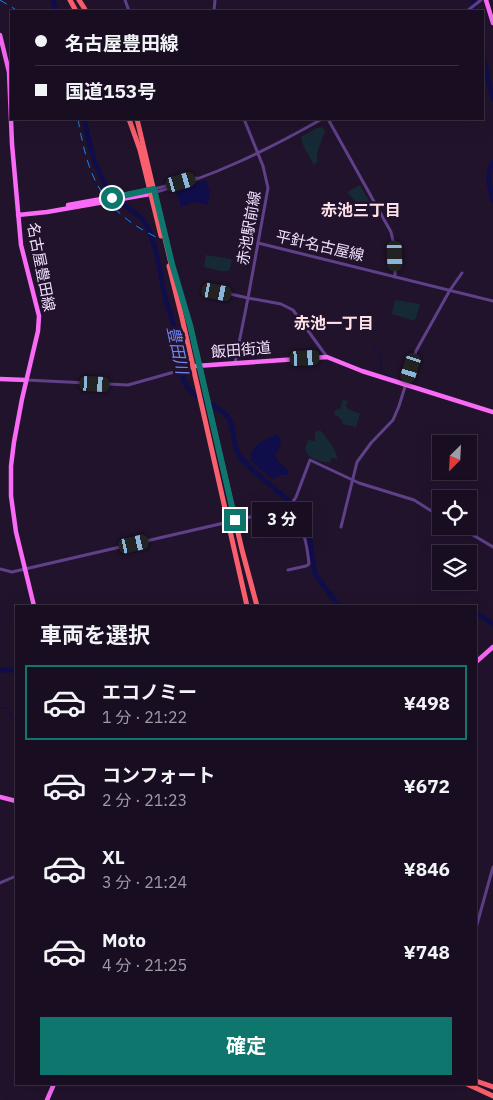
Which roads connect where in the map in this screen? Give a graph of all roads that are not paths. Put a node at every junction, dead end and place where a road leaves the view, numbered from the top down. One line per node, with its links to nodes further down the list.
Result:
1 (481, 0): 3 (street)
2 (487, 0): 4 (main road); 5 (main road)
3 (468, 10)
4 (493, 12)
5 (493, 23)
6 (0, 35): 7 (main road)
7 (10, 94)
8 (11, 120): 16 (main road)
9 (129, 120): 15 (highway)
10 (136, 120): 15 (highway)
11 (244, 120): 14 (street, 赤池駅前線)
12 (320, 120): 14 (street)
13 (329, 120): 19 (street)
14 (258, 153): 15 (street); 17 (street, 赤池駅前線)
15 (152, 191): 16 (main road, 名古屋豊田線); 26 (highway); 27 (highway)
16 (18, 215): 29 (main road, 名古屋豊田線)
17 (258, 243): 19 (street, 平針名古屋線); 22 (street, 赤池駅前線)
18 (462, 273): 20 (street)
19 (396, 277): 20 (street, 平針名古屋線)
20 (450, 290): 23 (street, 平針名古屋線); 30 (street)
21 (217, 292): 22 (street)
22 (248, 298): 24 (street); 25 (street, 赤池駅前線)
23 (493, 301)
24 (327, 357): 25 (main road, 飯田街道); 30 (main road, 飯田街道)
25 (235, 362): 27 (main road, 飯田街道)
26 (192, 366): 27 (main road, 飯田街道); 29 (street); 36 (highway)
27 (199, 366): 35 (highway)
28 (0, 379): 29 (main road)
29 (26, 380): 41 (main road, 名古屋豊田線)
30 (405, 385): 31 (main road, 飯田街道); 32 (street)
31 (493, 412)
32 (352, 480): 33 (street); 34 (street); 37 (street)
33 (291, 506): 35 (street); 42 (street)
34 (432, 511)
35 (235, 520): 36 (street); 45 (highway)
36 (228, 523): 41 (street); 44 (highway)
37 (341, 527)
38 (473, 535): 39 (street)
39 (493, 547)
40 (0, 569): 41 (street)
41 (25, 569): 43 (main road, 名古屋豊田線)
42 (288, 570)
43 (34, 605)
44 (247, 605)
45 (257, 605)
46 (493, 647): 47 (main road)
47 (477, 661)
48 (0, 797): 49 (main road)
49 (15, 801)
50 (493, 866): 53 (street)
51 (15, 876): 52 (street)
52 (0, 883)
53 (477, 924)
54 (477, 1080): 57 (highway)
55 (54, 1085): 59 (main road)
56 (471, 1085): 58 (highway)
57 (493, 1086)
58 (493, 1094)
59 (47, 1100)

